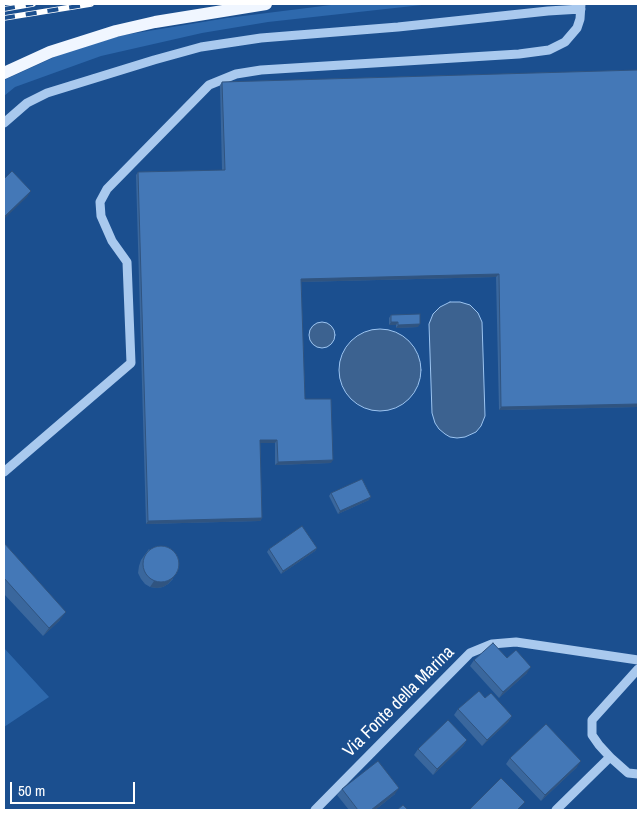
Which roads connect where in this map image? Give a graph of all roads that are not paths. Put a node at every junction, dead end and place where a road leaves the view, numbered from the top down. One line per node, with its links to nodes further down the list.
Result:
1 (266, 4): 3 (main road)
2 (581, 6): 4 (street); 5 (street)
3 (4, 73)
4 (4, 123)
5 (4, 472)
6 (638, 660): 10 (street, Via Fonte della Marina)
7 (638, 669): 8 (street)
8 (610, 757): 9 (street); 11 (street)
9 (638, 774)
10 (315, 810)
11 (556, 810)

